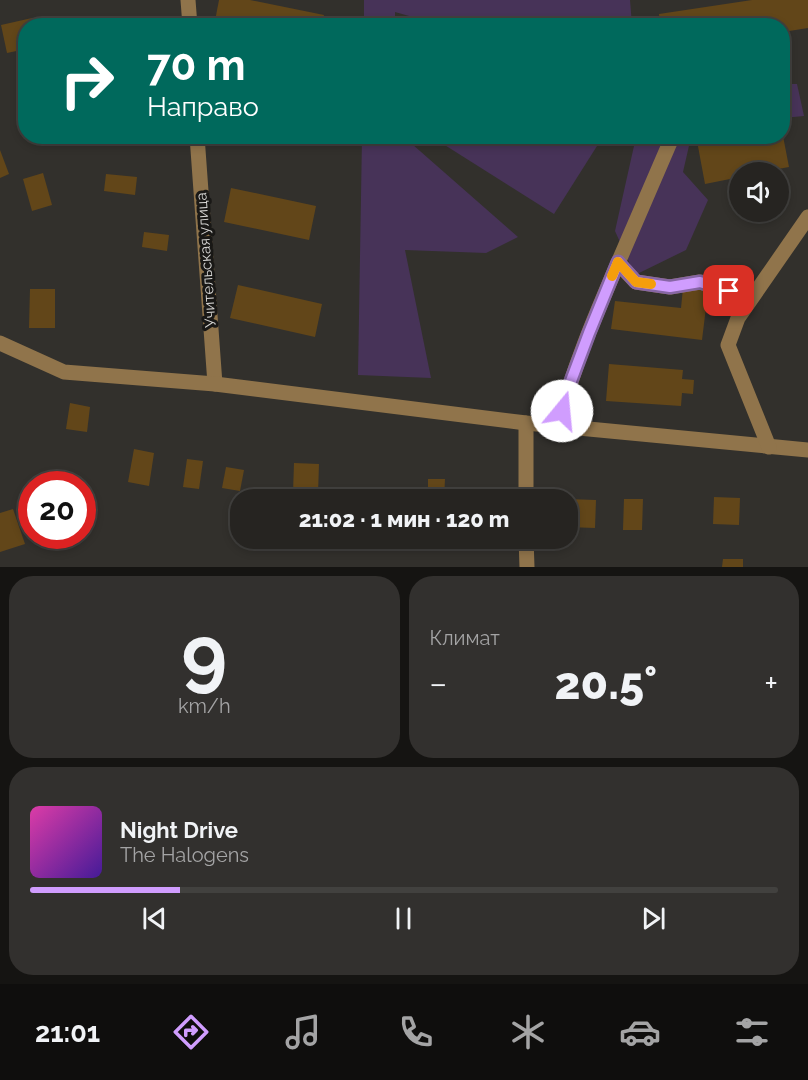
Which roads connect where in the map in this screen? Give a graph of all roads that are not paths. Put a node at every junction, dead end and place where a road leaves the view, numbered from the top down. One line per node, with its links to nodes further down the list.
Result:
1 (188, 0): 2 (street)
2 (189, 18)
3 (198, 144): 9 (street, Учительская улица)
4 (669, 144): 6 (street)
5 (808, 217): 7 (street)
6 (618, 262): 7 (street); 11 (street)
7 (748, 302): 12 (street)
8 (0, 343): 9 (street)
9 (215, 384): 10 (street)
10 (526, 423): 11 (street); 14 (street)
11 (558, 426): 12 (street)
12 (769, 447): 13 (street)
13 (808, 450)
14 (526, 489)
15 (526, 549): 16 (street)
16 (527, 567)

